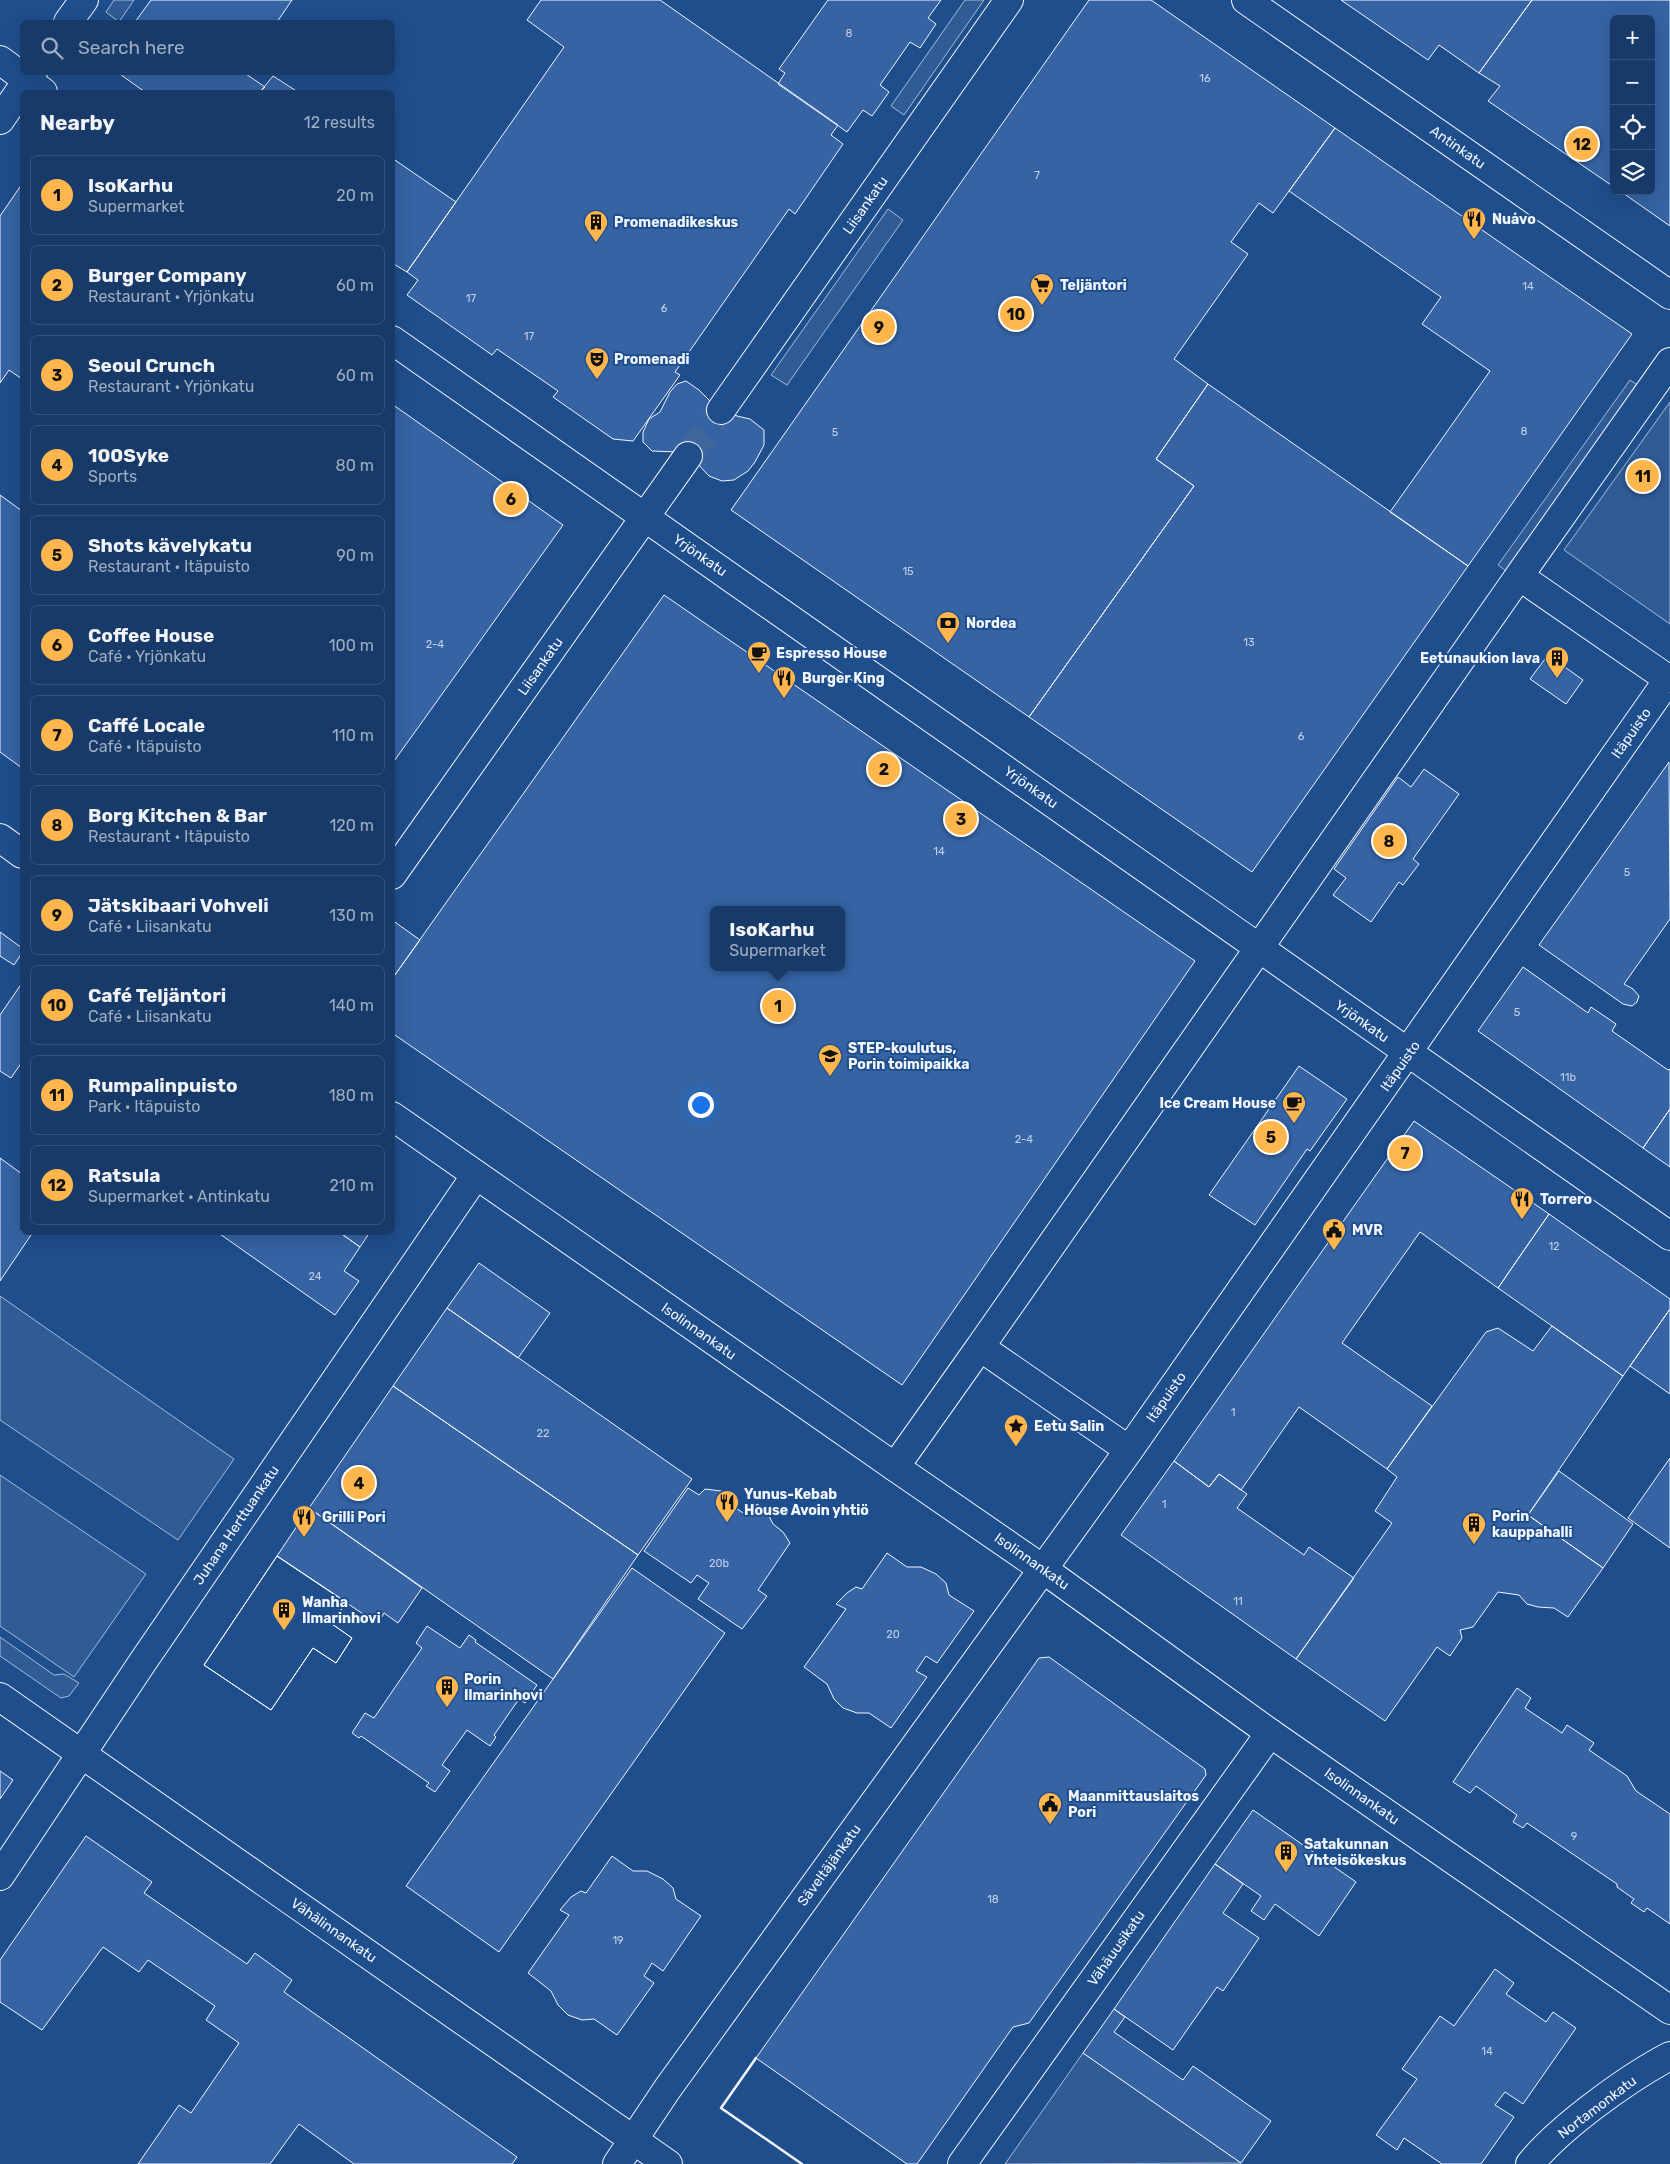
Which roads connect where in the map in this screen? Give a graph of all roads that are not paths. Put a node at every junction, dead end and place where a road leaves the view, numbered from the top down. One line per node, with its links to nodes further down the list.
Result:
1 (84, 0): 4 (street)
2 (1009, 0): 14 (street, Liisankatu)
3 (1246, 0): 11 (street, Antinkatu)
4 (69, 20)
5 (0, 60): 6 (street)
6 (20, 73)
7 (23, 75): 8 (street)
8 (34, 82)
9 (20, 98): 10 (street)
10 (0, 120)
11 (1670, 295)
12 (395, 342): 16 (street, Yrjönkatu)
13 (1670, 362): 17 (street)
14 (721, 410)
15 (688, 456): 16 (street, Liisankatu)
16 (646, 516): 21 (street, Liisankatu); 22 (street, Yrjönkatu)
17 (1519, 576): 18 (street, Itäpuisto); 22 (street)
18 (1669, 678): 23 (street, Itäpuisto)
19 (0, 838): 20 (street)
20 (20, 853)
21 (395, 871)
22 (1260, 948): 23 (street, Yrjönkatu); 27 (street)
23 (1408, 1053): 26 (street, Yrjönkatu); 28 (street, Itäpuisto)
24 (395, 1118): 25 (street, Isolinnankatu)
25 (476, 1176): 29 (street, Isolinnankatu); 33 (street, Juhana Herttuankatu)
26 (1670, 1236)
27 (980, 1347): 28 (street); 29 (street)
28 (1129, 1450): 30 (street, Itäpuisto)
29 (895, 1467): 30 (street, Isolinnankatu)
30 (1043, 1569): 32 (street, Isolinnankatu); 37 (street, Säveltäjänkatu)
31 (0, 1697): 33 (street, Vähälinnankatu)
32 (1270, 1733): 35 (street, Isolinnankatu); 40 (street, Vähäuusikatu)
33 (82, 1754): 34 (street, Juhana Herttuankatu); 37 (street, Vähälinnankatu)
34 (0, 1876)
35 (1670, 2010)
36 (1670, 2056): 41 (street, Nortamonkatu)
37 (634, 2140): 38 (street, Säveltäjänkatu); 39 (street, Vähälinnankatu)
38 (617, 2164)
39 (668, 2164)
40 (962, 2164)
41 (1530, 2164)

